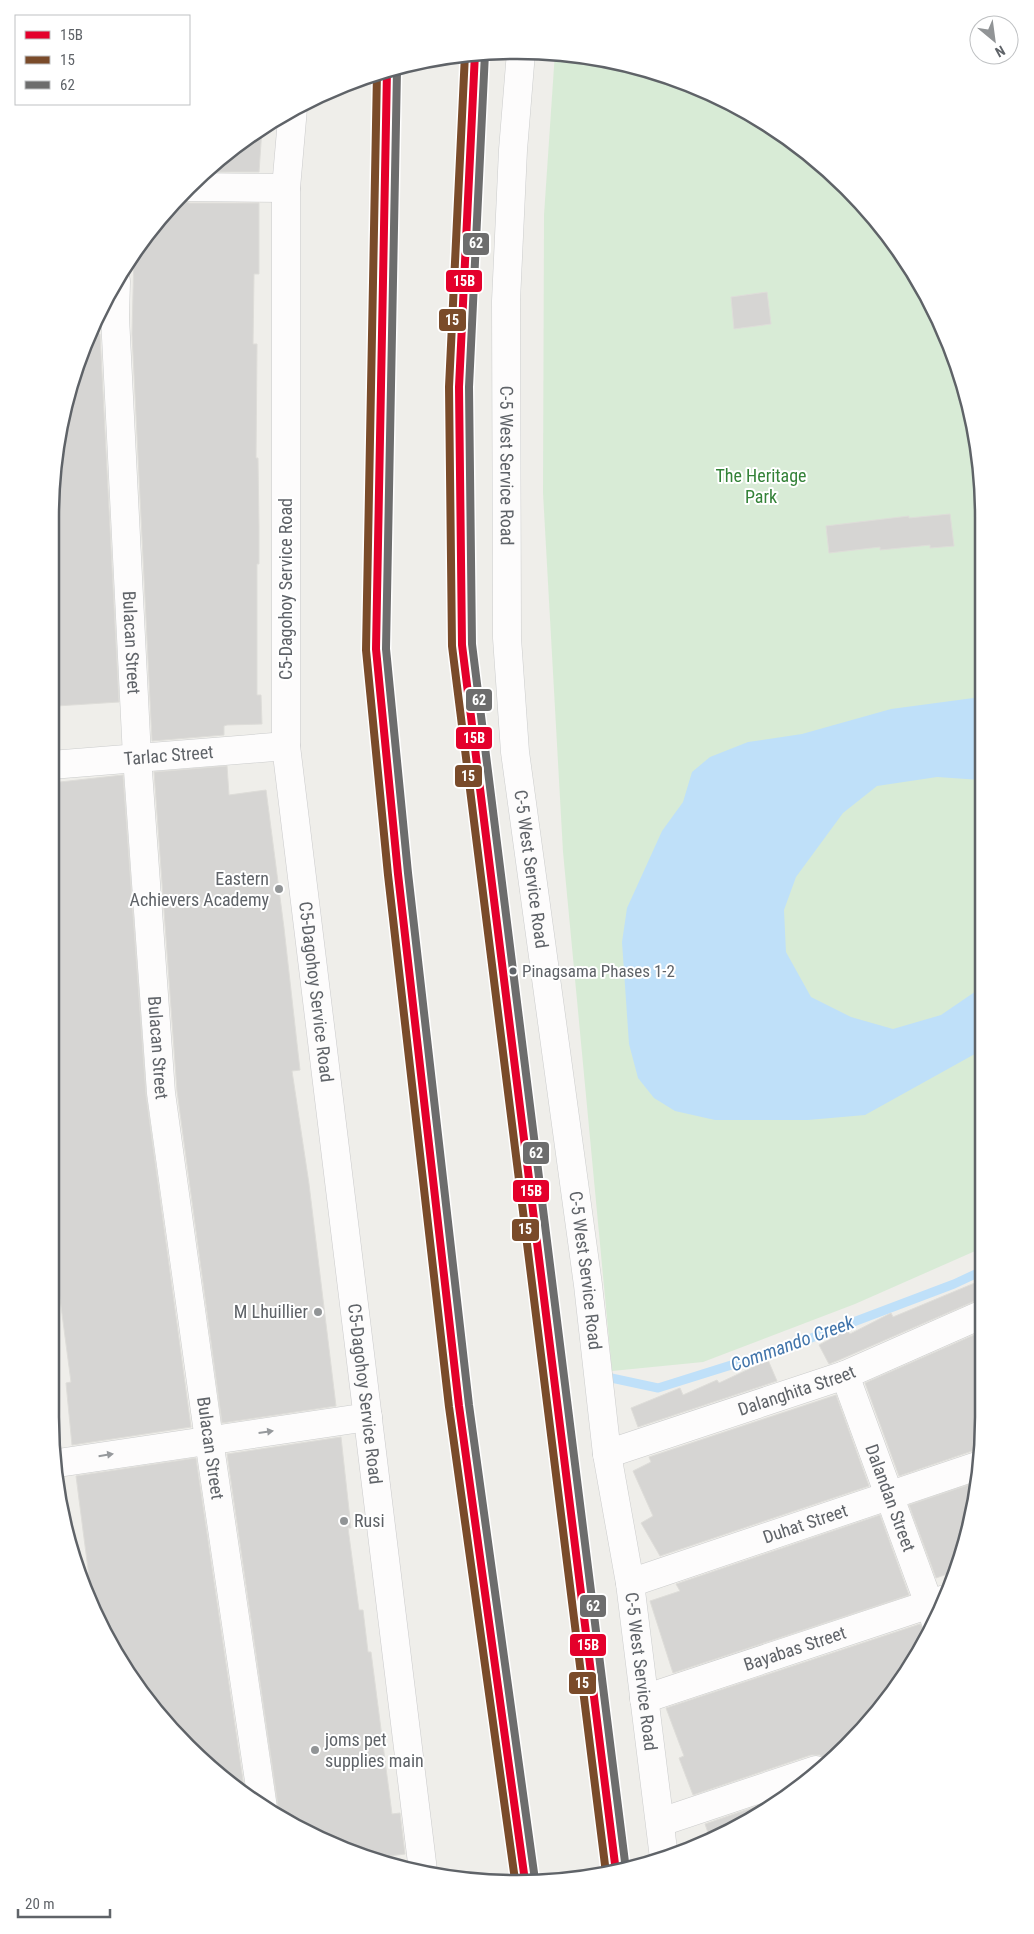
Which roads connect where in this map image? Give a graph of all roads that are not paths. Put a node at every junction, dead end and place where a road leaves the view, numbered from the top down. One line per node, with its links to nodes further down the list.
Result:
1 (520, 59): 15 (street, C-5 West Service Road)
2 (475, 61): 27 (main road)
3 (387, 78): 29 (main road)
4 (291, 119): 6 (street, C5-Dagohoy Service Road)
5 (199, 187): 6 (street)
6 (275, 188): 8 (street, C5-Dagohoy Service Road)
7 (116, 295): 9 (street, Bulacan Street)
8 (286, 746): 9 (street, Tarlac Street); 13 (street, C5-Dagohoy Service Road)
9 (137, 757): 10 (street, Tarlac Street); 14 (street, Bulacan Street)
10 (59, 764)
11 (975, 1317): 12 (street, Dalanghita Street)
12 (845, 1374): 15 (street, Dalanghita Street); 18 (street, Dalandan Street)
13 (368, 1417): 14 (street, one-way to 13); 28 (street, C5-Dagohoy Service Road)
14 (209, 1440): 16 (street, one-way to 14); 24 (street, Bulacan Street)
15 (607, 1454): 19 (street, C-5 West Service Road)
16 (62, 1462)
17 (972, 1468): 18 (street, Duhat Street)
18 (890, 1497): 19 (street, Duhat Street); 20 (street, Dalandan Street)
19 (630, 1583): 22 (street, C-5 West Service Road)
20 (935, 1604)
21 (932, 1611): 22 (street, Bayabas Street)
22 (644, 1699): 25 (street, C-5 West Service Road)
23 (805, 1774): 25 (street)
24 (261, 1798)
25 (661, 1822): 26 (street, C-5 West Service Road)
26 (663, 1851)
27 (615, 1864)
28 (422, 1865)
29 (524, 1875)

